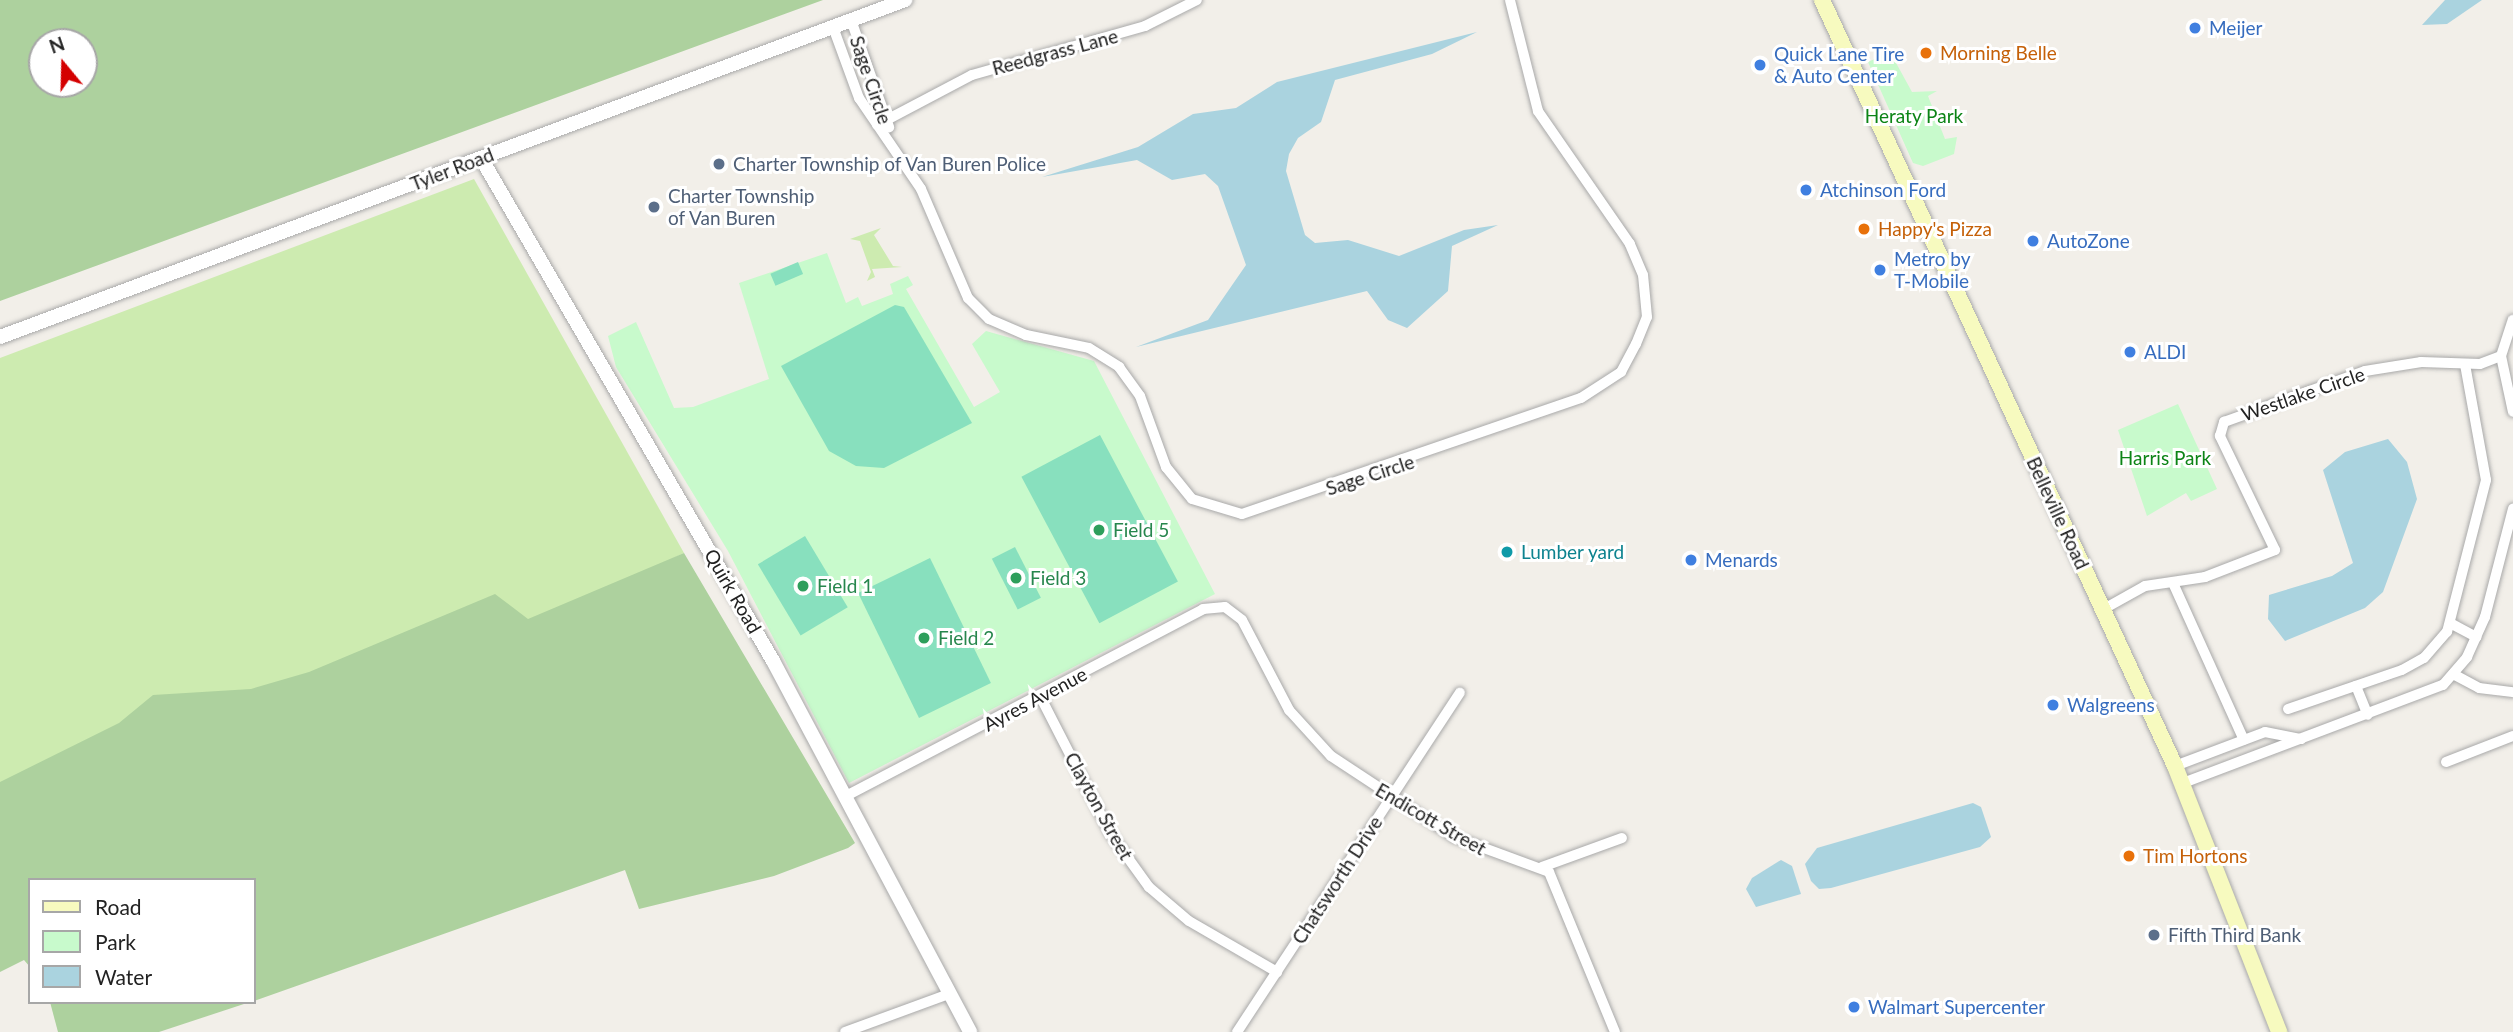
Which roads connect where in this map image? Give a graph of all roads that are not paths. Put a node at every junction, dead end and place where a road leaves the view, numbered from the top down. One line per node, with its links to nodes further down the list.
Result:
1 (905, 0): 5 (street, Tyler Road)
2 (1197, 0): 7 (street, Reedgrass Lane)
3 (1510, 0): 9 (street, Sage Circle)
4 (1822, 0): 20 (main road, Belleville Road)
5 (851, 20): 6 (street, Tyler Road); 7 (street, Sage Circle)
6 (832, 27): 8 (street, Sage Circle); 10 (street, Tyler Road)
7 (889, 120): 8 (street, Reedgrass Lane); 9 (street, Sage Circle)
8 (877, 125): 9 (street, Sage Circle)
9 (889, 140)
10 (481, 158): 12 (street, Tyler Road); 36 (street, Quirk Road)
11 (2513, 320): 13 (street)
12 (0, 337)
13 (2501, 356): 14 (street, Westlake Circle); 15 (street)
14 (2465, 365): 18 (street, Westlake Circle); 21 (street)
15 (2513, 412)
16 (2513, 509): 17 (street)
17 (2509, 540): 22 (street)
18 (2173, 583): 20 (street, Westlake Circle); 32 (street)
19 (1225, 607): 27 (street, Ayres Avenue); 37 (street, Endicott Street)
20 (2102, 610): 34 (main road, Belleville Road)
21 (2450, 623): 22 (street); 24 (street)
22 (2476, 637): 23 (street)
23 (2453, 674): 25 (street); 29 (street)
24 (2356, 686): 28 (street); 29 (street)
25 (2513, 692)
26 (1460, 694): 37 (street, Chatsworth Drive)
27 (1040, 696): 36 (street, Ayres Avenue); 40 (street, Clayton Street)
28 (2288, 709)
29 (2368, 715): 31 (street)
30 (2513, 736): 33 (street)
31 (2301, 739): 32 (street); 35 (street)
32 (2244, 740): 34 (street)
33 (2446, 762)
34 (2175, 766): 35 (main road, Belleville Road)
35 (2183, 783): 46 (main road, Belleville Road)
36 (846, 796): 41 (street, Quirk Road)
37 (1390, 797): 39 (street, Endicott Street); 40 (street, Chatsworth Drive)
38 (1622, 838): 39 (street)
39 (1542, 867): 45 (street)
40 (1277, 972): 44 (street, Chatsworth Drive)
41 (949, 993): 42 (street); 43 (street, Quirk Road)
42 (845, 1032)
43 (970, 1032)
44 (1237, 1032)
45 (1615, 1032)
46 (2279, 1032)

